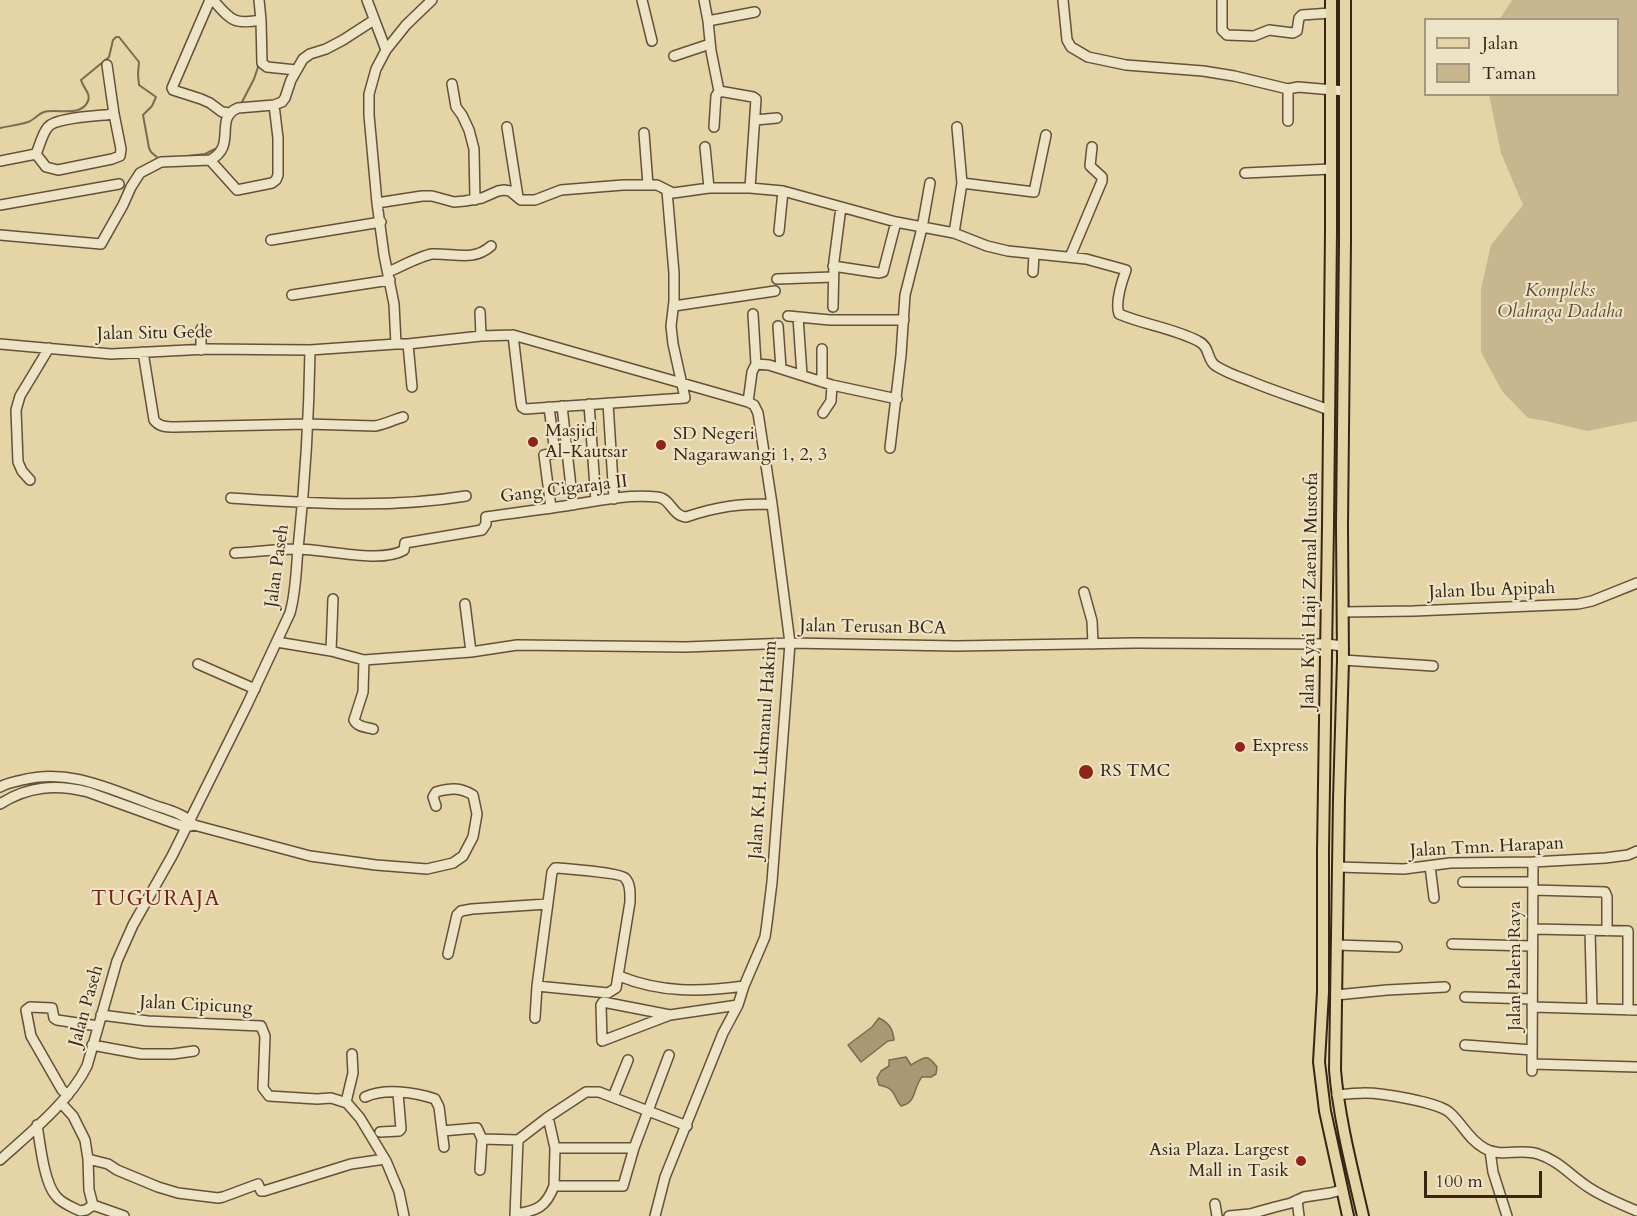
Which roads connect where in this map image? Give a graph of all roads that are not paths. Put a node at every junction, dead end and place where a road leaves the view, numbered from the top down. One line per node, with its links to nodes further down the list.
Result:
1 (212, 0): 13 (street); 28 (street)
2 (259, 0): 13 (street)
3 (367, 0): 14 (street)
4 (432, 0): 18 (street)
5 (642, 0): 16 (street)
6 (704, 0): 15 (street)
7 (1063, 0): 23 (street)
8 (1222, 0): 12 (street)
9 (1331, 0): 12 (main road, Jalan Kyai Haji Zaenal Mustofa)
10 (1345, 0): 25 (main road, Jalan Kyai Haji Zaenal Mustofa)
11 (755, 12): 15 (street)
12 (1331, 13): 24 (main road, Jalan Kyai Haji Zaenal Mustofa)
13 (259, 20): 21 (street)
14 (374, 20): 18 (street); 21 (street)
15 (708, 21): 17 (street)
16 (652, 41)
17 (710, 44): 19 (street); 26 (street)
18 (386, 50): 55 (street)
19 (674, 56)
20 (107, 65): 29 (street)
21 (296, 70): 27 (street)
22 (452, 84): 54 (street)
23 (1288, 89): 24 (street); 32 (street)
24 (1330, 89): 25 (street); 43 (main road, Jalan Kyai Haji Zaenal Mustofa)
25 (1345, 91): 63 (main road, Jalan Kyai Haji Zaenal Mustofa)
26 (719, 92): 31 (street); 34 (street)
27 (274, 105): 28 (street); 41 (street)
28 (227, 113): 41 (street)
29 (114, 114): 40 (street); 40 (street)
30 (777, 118): 31 (street)
31 (754, 120): 50 (street)
32 (1288, 121)
33 (507, 127): 53 (street)
34 (714, 127)
35 (957, 128): 46 (street)
36 (644, 133): 48 (street)
37 (1046, 135): 46 (street)
38 (705, 147): 49 (street)
39 (1092, 147): 69 (street)
40 (36, 154): 42 (street)
41 (210, 160): 65 (street)
42 (0, 161)
43 (1331, 169): 44 (street); 62 (main road, Jalan Kyai Haji Zaenal Mustofa)
44 (1245, 173)
45 (930, 183): 60 (street)
46 (962, 183): 64 (street)
47 (119, 184): 56 (street)
48 (648, 185): 51 (street); 53 (street)
49 (709, 188): 50 (street); 51 (street)
50 (750, 188): 52 (street)
51 (667, 191): 77 (street)
52 (783, 191): 57 (street); 61 (street)
53 (518, 197): 54 (street)
54 (475, 200): 55 (street)
55 (377, 203): 58 (street)
56 (0, 205)
57 (841, 207): 59 (street); 70 (street)
58 (381, 222): 66 (street); 72 (street)
59 (896, 222): 60 (street); 70 (street)
60 (922, 228): 64 (street); 81 (street)
61 (779, 231)
62 (1331, 231): 63 (main road); 96 (main road, Jalan Kyai Haji Zaenal Mustofa)
63 (1345, 232): 97 (main road, Jalan Kyai Haji Zaenal Mustofa)
64 (954, 233): 68 (street)
65 (0, 235)
66 (271, 240)
67 (491, 246): 72 (street)
68 (1034, 254): 69 (street); 71 (street)
69 (1070, 257): 109 (street)
70 (833, 266): 73 (street)
71 (1033, 272)
72 (389, 276): 76 (street); 87 (street)
73 (833, 277): 74 (street); 78 (street)
74 (777, 279)
75 (775, 291): 77 (street)
76 (292, 295)
77 (674, 306): 100 (street)
78 (834, 307)
79 (480, 312): 85 (street)
80 (753, 314): 94 (street)
81 (904, 320): 98 (street); 103 (street)
82 (778, 326): 95 (street)
83 (201, 329): 90 (street)
84 (513, 335): 85 (street); 100 (street); 108 (street)
85 (481, 336): 88 (street)
86 (0, 344): 89 (street, Jalan Situ Gede)
87 (396, 344): 88 (street); 91 (street)
88 (408, 344): 102 (street)
89 (49, 348): 93 (street, Jalan Situ Gede); 114 (street)
90 (201, 350): 91 (street, Jalan Situ Gede); 93 (street, Jalan Situ Gede)
91 (310, 350): 112 (street, Jalan Paseh)
92 (822, 350): 99 (street)
93 (142, 352): 112 (street)
94 (756, 364): 95 (street); 104 (street)
95 (781, 368): 98 (street)
96 (1329, 372): 97 (main road); 109 (main road, Jalan Kyai Haji Zaenal Mustofa)
97 (1344, 374): 124 (main road, Jalan Kyai Haji Zaenal Mustofa)
98 (802, 375): 99 (street)
99 (822, 382): 101 (street)
100 (682, 384): 104 (street); 105 (street)
101 (832, 385): 103 (street); 110 (street)
102 (412, 387)
103 (897, 399): 113 (street)
104 (748, 402): 121 (street, Jalan K.H. Lukmanul Hakim)
105 (608, 403): 106 (street); 117 (street)
106 (589, 404): 107 (street); 118 (street)
107 (561, 406): 108 (street); 120 (street)
108 (549, 407): 122 (street)
109 (1329, 410): 123 (main road, Jalan Kyai Haji Zaenal Mustofa)
110 (823, 414)
111 (403, 417): 112 (street)
112 (307, 424): 119 (street, Jalan Paseh)
113 (890, 448)
114 (30, 480)
115 (466, 496): 119 (street)
116 (231, 498): 119 (street)
117 (614, 499): 118 (street, Gang Cigaraja II); 121 (street, Gang Cigaraja II)
118 (596, 501): 120 (street, Gang Cigaraja II)
119 (303, 503): 125 (street, Jalan Paseh)
120 (573, 504): 122 (street, Gang Cigaraja II)
121 (772, 504): 133 (street, Jalan K.H. Lukmanul Hakim)
122 (551, 508): 125 (street, Gang Cigaraja II)
123 (1328, 525): 124 (main road); 135 (main road, Jalan Kyai Haji Zaenal Mustofa)
124 (1342, 526): 131 (main road, Jalan Kyai Haji Zaenal Mustofa)
125 (298, 549): 126 (street); 132 (street, Jalan Paseh)
126 (235, 553)
127 (1637, 583): 131 (street, Jalan Ibu Apipah)
128 (1084, 592): 134 (street)
129 (333, 599): 137 (street)
130 (465, 604): 138 (street)
131 (1343, 612): 136 (main road, Jalan Kyai Haji Zaenal Mustofa)
132 (277, 642): 137 (street, Jalan Terusan BCA); 143 (street, Jalan Paseh)
133 (790, 643): 134 (street, Jalan Terusan BCA); 138 (street, Jalan Terusan BCA); 171 (street, Jalan K.H. Lukmanul Hakim)
134 (1093, 644): 135 (street, Jalan Terusan BCA)
135 (1326, 645): 136 (street, Jalan Terusan BCA); 146 (main road, Jalan Kyai Haji Zaenal Mustofa)
136 (1343, 646): 140 (main road, Jalan Kyai Haji Zaenal Mustofa)
137 (331, 651): 139 (street, Jalan Terusan BCA)
138 (471, 652): 139 (street, Jalan Terusan BCA)
139 (364, 660): 144 (street)
140 (1343, 660): 142 (street); 147 (main road, Jalan Kyai Haji Zaenal Mustofa)
141 (198, 664): 143 (street)
142 (1433, 666)
143 (255, 688): 150 (street, Jalan Paseh)
144 (373, 729)
145 (0, 786): 150 (street)
146 (1324, 798): 147 (main road); 155 (main road, Jalan Kyai Haji Zaenal Mustofa)
147 (1339, 799): 153 (main road, Jalan Kyai Haji Zaenal Mustofa)
148 (0, 804): 150 (street)
149 (436, 806): 150 (street)
150 (189, 824): 180 (street, Jalan Paseh)
151 (1637, 851): 152 (street, Jalan Tmn. Harapan)
152 (1533, 862): 154 (street, Jalan Tmn. Harapan); 158 (street, Jalan Palem Raya)
153 (1338, 867): 154 (street, Jalan Tmn. Harapan); 156 (main road, Jalan Kyai Haji Zaenal Mustofa)
154 (1430, 867): 159 (street)
155 (1323, 880): 156 (main road); 186 (main road, Jalan Kyai Haji Zaenal Mustofa)
156 (1338, 881): 165 (main road, Jalan Kyai Haji Zaenal Mustofa)
157 (1463, 882): 158 (street)
158 (1533, 886): 161 (street, Jalan Palem Raya); 163 (street)
159 (1434, 898)
160 (547, 904): 168 (street); 169 (street); 170 (street)
161 (1533, 929): 162 (street); 166 (street, Jalan Palem Raya)
162 (1590, 931): 163 (street); 177 (street)
163 (1606, 931): 179 (street)
164 (1452, 944): 166 (street)
165 (1336, 945): 167 (street); 173 (main road, Jalan Kyai Haji Zaenal Mustofa)
166 (1532, 946): 175 (street, Jalan Palem Raya)
167 (1397, 947)
168 (448, 954)
169 (619, 976): 170 (street); 171 (street)
170 (537, 986): 182 (street)
171 (744, 986): 176 (street, Jalan K.H. Lukmanul Hakim)
172 (1445, 987): 173 (street)
173 (1336, 995): 188 (main road, Jalan Kyai Haji Zaenal Mustofa)
174 (1465, 997): 175 (street)
175 (1532, 1003): 177 (street); 189 (street, Jalan Palem Raya)
176 (738, 1005): 181 (street); 205 (street, Jalan K.H. Lukmanul Hakim)
177 (1592, 1008): 179 (street)
178 (642, 1010): 181 (street); 184 (street); 184 (street)
179 (1633, 1010)
180 (101, 1015): 183 (street, Jalan Paseh); 201 (street, Jalan Cipicung)
181 (670, 1015): 184 (street)
182 (535, 1018)
183 (98, 1026): 185 (street, Jalan Paseh); 196 (street)
184 (642, 1026)
185 (92, 1045): 190 (street); 196 (street, Jalan Paseh)
186 (1321, 1045): 188 (main road); 218 (main road, Jalan Kyai Haji Zaenal Mustofa)
187 (1466, 1045): 189 (street)
188 (1335, 1048): 197 (main road, Jalan Kyai Haji Zaenal Mustofa)
189 (1532, 1050): 194 (street, Jalan Palem Raya)
190 (194, 1051)
191 (352, 1054): 201 (street)
192 (669, 1055): 202 (street)
193 (628, 1060): 199 (street)
194 (1637, 1067)
195 (398, 1093): 198 (street); 206 (street); 207 (street)
196 (68, 1095): 200 (street, Jalan Paseh)
197 (1337, 1095): 213 (street); 219 (main road, Jalan Kyai Haji Zaenal Mustofa)
198 (365, 1097)
199 (613, 1097): 202 (street); 203 (street)
200 (61, 1102): 204 (street, Jalan Paseh); 214 (street)
201 (348, 1105): 215 (street)
202 (649, 1112): 205 (street); 212 (street)
203 (548, 1117): 209 (street); 211 (street)
204 (37, 1125): 216 (street, Jalan Paseh); 224 (street)
205 (687, 1126): 231 (street, Jalan K.H. Lukmanul Hakim)
206 (442, 1131): 208 (street); 210 (street)
207 (380, 1132)
208 (482, 1139): 209 (street); 217 (street)
209 (518, 1140): 228 (street)
210 (444, 1148)
211 (555, 1148): 212 (street); 220 (street)
212 (634, 1148): 220 (street)
213 (1490, 1151): 225 (street); 237 (street)
214 (88, 1159): 215 (street); 224 (street)
215 (385, 1159): 230 (street)
216 (0, 1160)
217 (480, 1170)
218 (1339, 1176): 219 (main road); 221 (main road, Jalan Kyai Haji Zaenal Mustofa)
219 (1354, 1176): 236 (main road, Jalan Kyai Haji Zaenal Mustofa)
220 (554, 1186): 228 (street)
221 (1342, 1190): 222 (street); 235 (main road, Jalan Kyai Haji Zaenal Mustofa)
222 (1298, 1200): 227 (street); 234 (street)
223 (1215, 1204): 232 (street)
224 (93, 1205): 226 (street)
225 (1637, 1211)
226 (108, 1213): 229 (street)
227 (1265, 1213): 233 (street)
228 (515, 1215)
229 (124, 1216)
230 (404, 1216)
231 (655, 1216)
232 (1217, 1216)
233 (1229, 1216)
234 (1299, 1216)
235 (1348, 1216)
236 (1363, 1216)
237 (1507, 1216)

